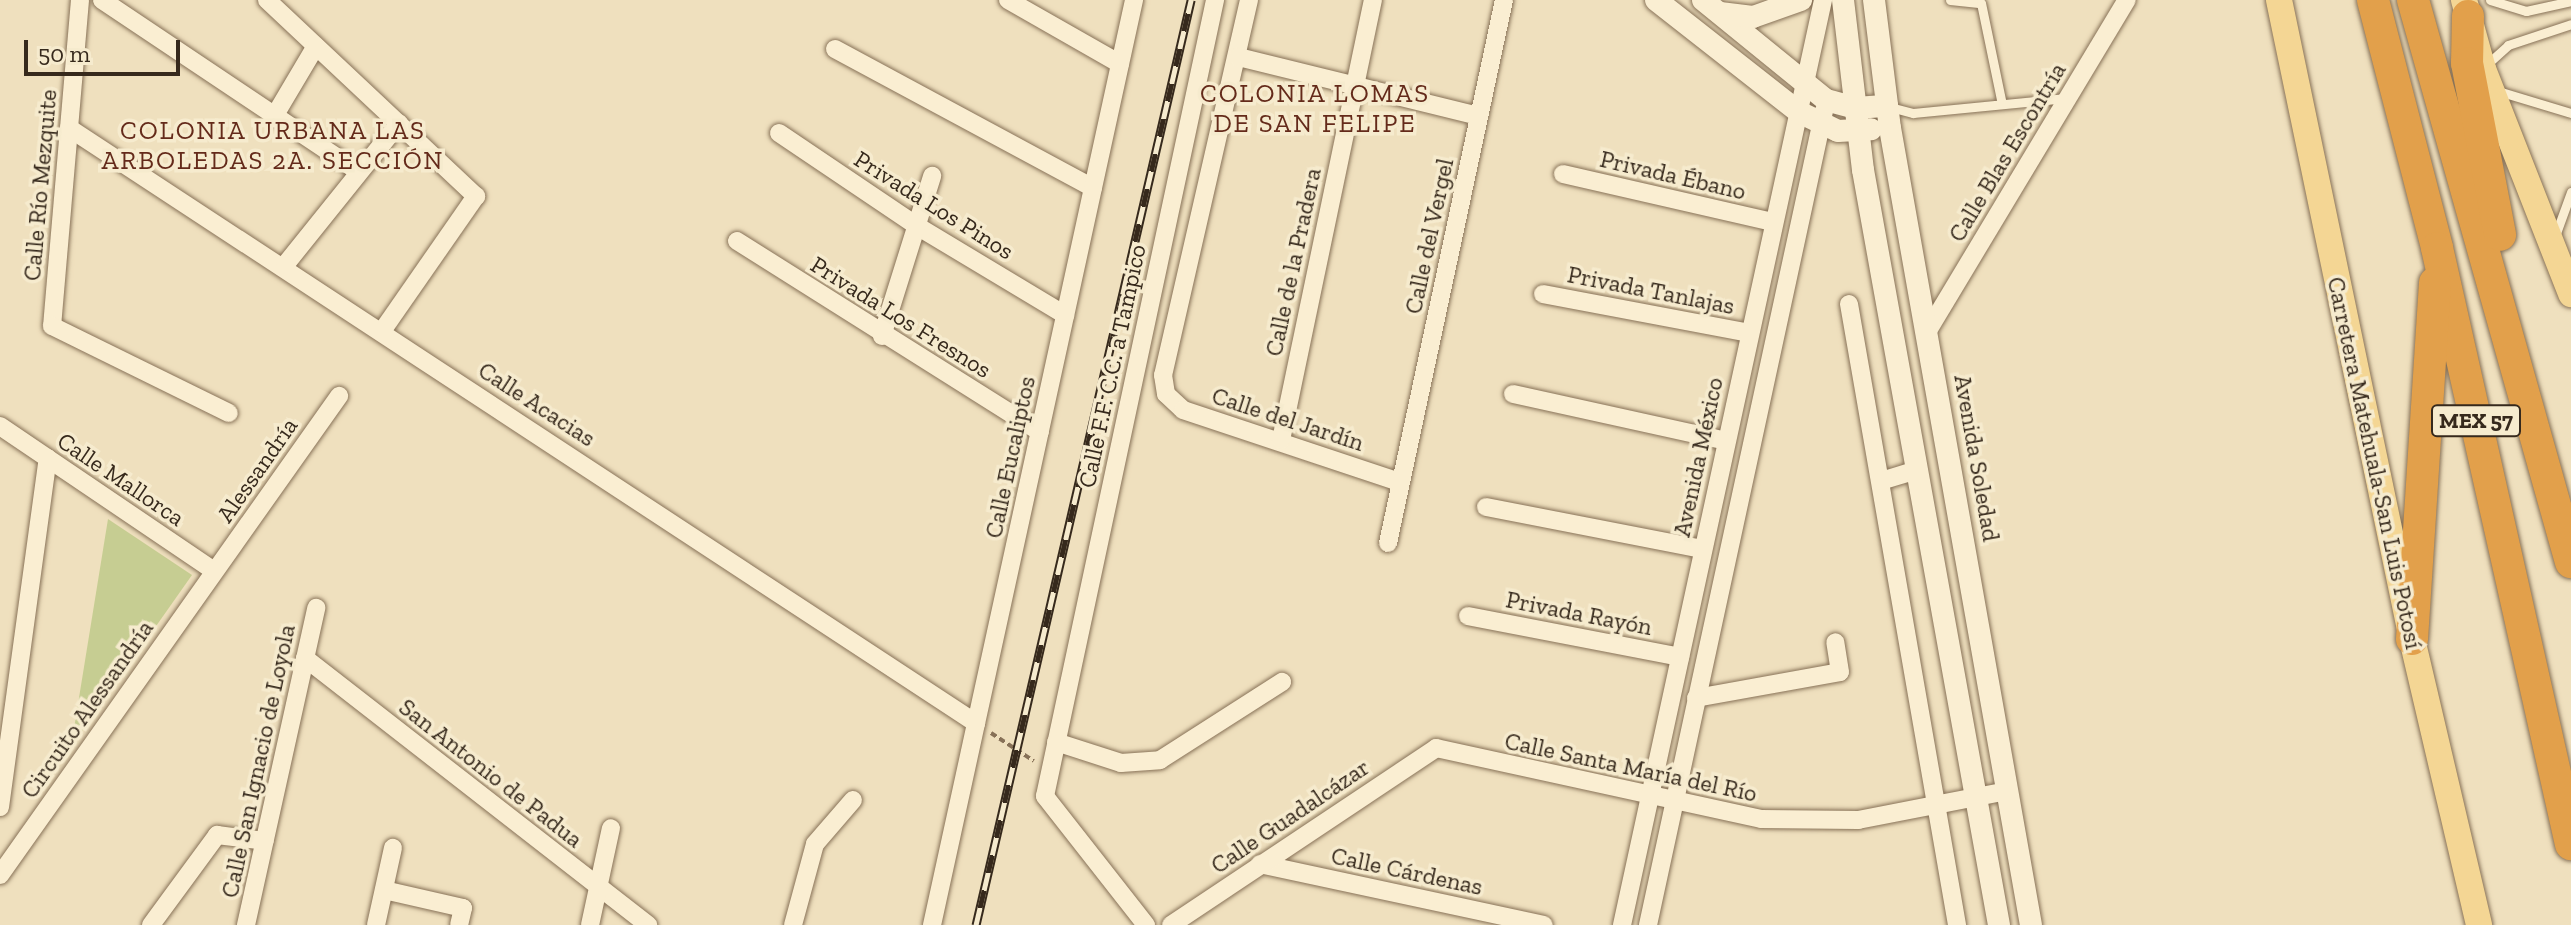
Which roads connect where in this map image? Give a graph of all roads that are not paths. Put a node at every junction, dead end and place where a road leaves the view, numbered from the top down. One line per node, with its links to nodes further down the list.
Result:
1 (80, 0): 43 (street, Calle Río Mezquite)
2 (102, 0): 37 (street)
3 (267, 0): 24 (street)
4 (1008, 0): 27 (street)
5 (1134, 0): 27 (street, Calle Eucaliptos)
6 (1215, 0): 90 (street, Calle F.F. C.C. a Tampico)
7 (1249, 0): 26 (street)
8 (1373, 0): 30 (street, Calle de la Pradera)
9 (1504, 0): 38 (street, Calle del Vergel)
10 (1656, 0): 34 (street)
11 (1801, 0): 22 (street)
12 (1823, 0): 29 (street, Avenida México)
13 (1843, 0): 40 (street)
14 (1874, 0): 39 (street, Avenida Soledad)
15 (1950, 0): 33 (lane)
16 (2127, 0): 31 (street, Calle Blas Escontría)
17 (2279, 0): 83 (main road, Carretera Matehuala-San Luis Potosí)
18 (2373, 0): 54 (highway, MEX 57)
19 (2413, 0): 68 (highway, MEX 57)
20 (2568, 1): 21 (lane)
21 (2474, 5): 28 (main road); 68 (highway)
22 (1711, 7): 29 (street)
23 (2571, 24): 28 (lane)
24 (316, 46): 37 (street); 41 (street)
25 (835, 49): 48 (street)
26 (1238, 57): 30 (street); 70 (street, Calle del Jardín)
27 (1120, 64): 48 (street, Calle Eucaliptos)
28 (2486, 78): 36 (lane); 53 (main road)
29 (1805, 84): 32 (street); 34 (street, Avenida México)
30 (1354, 85): 38 (street); 70 (street, Calle de la Pradera)
31 (2068, 97): 33 (lane); 60 (street, Calle Blas Escontría)
32 (1826, 100): 40 (street); 42 (street, Avenida México)
33 (2002, 104): 35 (lane)
34 (1799, 112): 42 (street); 50 (street, Avenida México)
35 (1913, 113): 39 (lane); 39 (lane)
36 (2571, 113)
37 (275, 115): 45 (street)
38 (1479, 116): 75 (street, Calle del Vergel)
39 (1889, 117): 40 (street); 60 (street, Avenida Soledad)
40 (1857, 119): 42 (street); 73 (street)
41 (399, 123): 45 (street); 61 (street)
42 (1820, 124): 88 (street, Avenida México)
43 (69, 128): 55 (street, Calle Acacias); 66 (street, Calle Río Mezquite)
44 (779, 133): 51 (street, Privada Los Pinos)
45 (359, 172): 55 (street)
46 (1563, 174): 50 (street, Privada Ébano)
47 (932, 176): 51 (street)
48 (1093, 188): 59 (street, Calle Eucaliptos)
49 (2571, 192): 53 (lane)
50 (1773, 222): 62 (street, Avenida México)
51 (917, 226): 59 (street, Privada Los Pinos); 63 (street)
52 (737, 241): 63 (street, Privada Los Fresnos)
53 (2551, 246): 56 (main road)
54 (2437, 248): 83 (highway); 101 (highway, MEX 57)
55 (285, 265): 61 (street, Calle Acacias)
56 (2570, 289)
57 (1543, 294): 62 (street, Privada Tanlajas)
58 (1849, 304): 74 (street)
59 (1065, 315): 69 (street, Calle Eucaliptos)
60 (1929, 329): 92 (street, Avenida Soledad)
61 (383, 330): 89 (street, Calle Acacias)
62 (1749, 333): 71 (street, Avenida México)
63 (882, 336): 69 (street, Privada Los Fresnos)
64 (1513, 394): 71 (street)
65 (339, 396): 80 (street, Alessandría)
66 (229, 413)
67 (0, 426): 72 (street, Calle Mallorca)
68 (2537, 427): 79 (highway, MEX 57)
69 (1040, 432): 89 (street, Calle Eucaliptos)
70 (1281, 440): 75 (street, Calle del Jardín)
71 (1726, 441): 78 (street, Avenida México)
72 (48, 458): 80 (street, Calle Mallorca); 98 (street, Circuito Alessandría)
73 (1917, 470): 74 (street); 93 (street)
74 (1881, 481): 97 (street)
75 (1400, 482): 77 (street, Calle del Vergel)
76 (1486, 507): 78 (street)
77 (1388, 543)
78 (1703, 549): 85 (street, Avenida México)
79 (2569, 550)
80 (214, 571): 104 (street, Circuito Alessandría)
81 (316, 608): 86 (street, Calle San Ignacio de Loyola)
82 (1468, 616): 85 (street, Privada Rayón)
83 (2412, 639): 123 (main road, Carretera Matehuala-San Luis Potosí)
84 (1835, 642): 88 (street)
85 (1680, 657): 94 (street, Avenida México)
86 (305, 658): 100 (street, Calle San Ignacio de Loyola); 105 (street, San Antonio de Padua)
87 (1282, 682): 90 (street)
88 (1696, 698): 96 (street, Avenida México)
89 (976, 723): 114 (street, Calle Eucaliptos)
90 (1056, 742): 115 (street, Calle F.F. C.C. a Tampico)
91 (1436, 748): 94 (street, Calle Santa María del Río); 103 (street, Calle Guadalcázar)
92 (2007, 791): 93 (street, Calle Santa María del Río); 122 (street, Avenida Soledad)
93 (1977, 797): 97 (street, Calle Santa María del Río); 121 (street)
94 (1649, 799): 96 (street, Calle Santa María del Río); 118 (street, Avenida México)
95 (853, 800): 113 (street)
96 (1674, 805): 97 (street, Calle Santa María del Río); 119 (street, Avenida México)
97 (1936, 806): 120 (street)
98 (0, 807)
99 (611, 828): 105 (street)
100 (265, 841): 107 (street); 108 (street, Calle San Ignacio de Loyola)
101 (2571, 844)
102 (393, 848): 106 (street)
103 (1260, 864): 116 (street, Calle Guadalcázar); 117 (street, Calle Cárdenas)
104 (0, 875)
105 (599, 887): 111 (street); 112 (street, San Antonio de Padua)
106 (384, 890): 109 (street); 110 (street)
107 (151, 925)
108 (246, 925)
109 (376, 925)
110 (459, 925)
111 (590, 925)
112 (648, 925)
113 (793, 925)
114 (932, 925)
115 (1146, 925)
116 (1171, 925)
117 (1544, 925)
118 (1622, 925)
119 (1648, 925)
120 (1957, 925)
121 (1999, 925)
122 (2031, 925)
123 (2479, 925)

